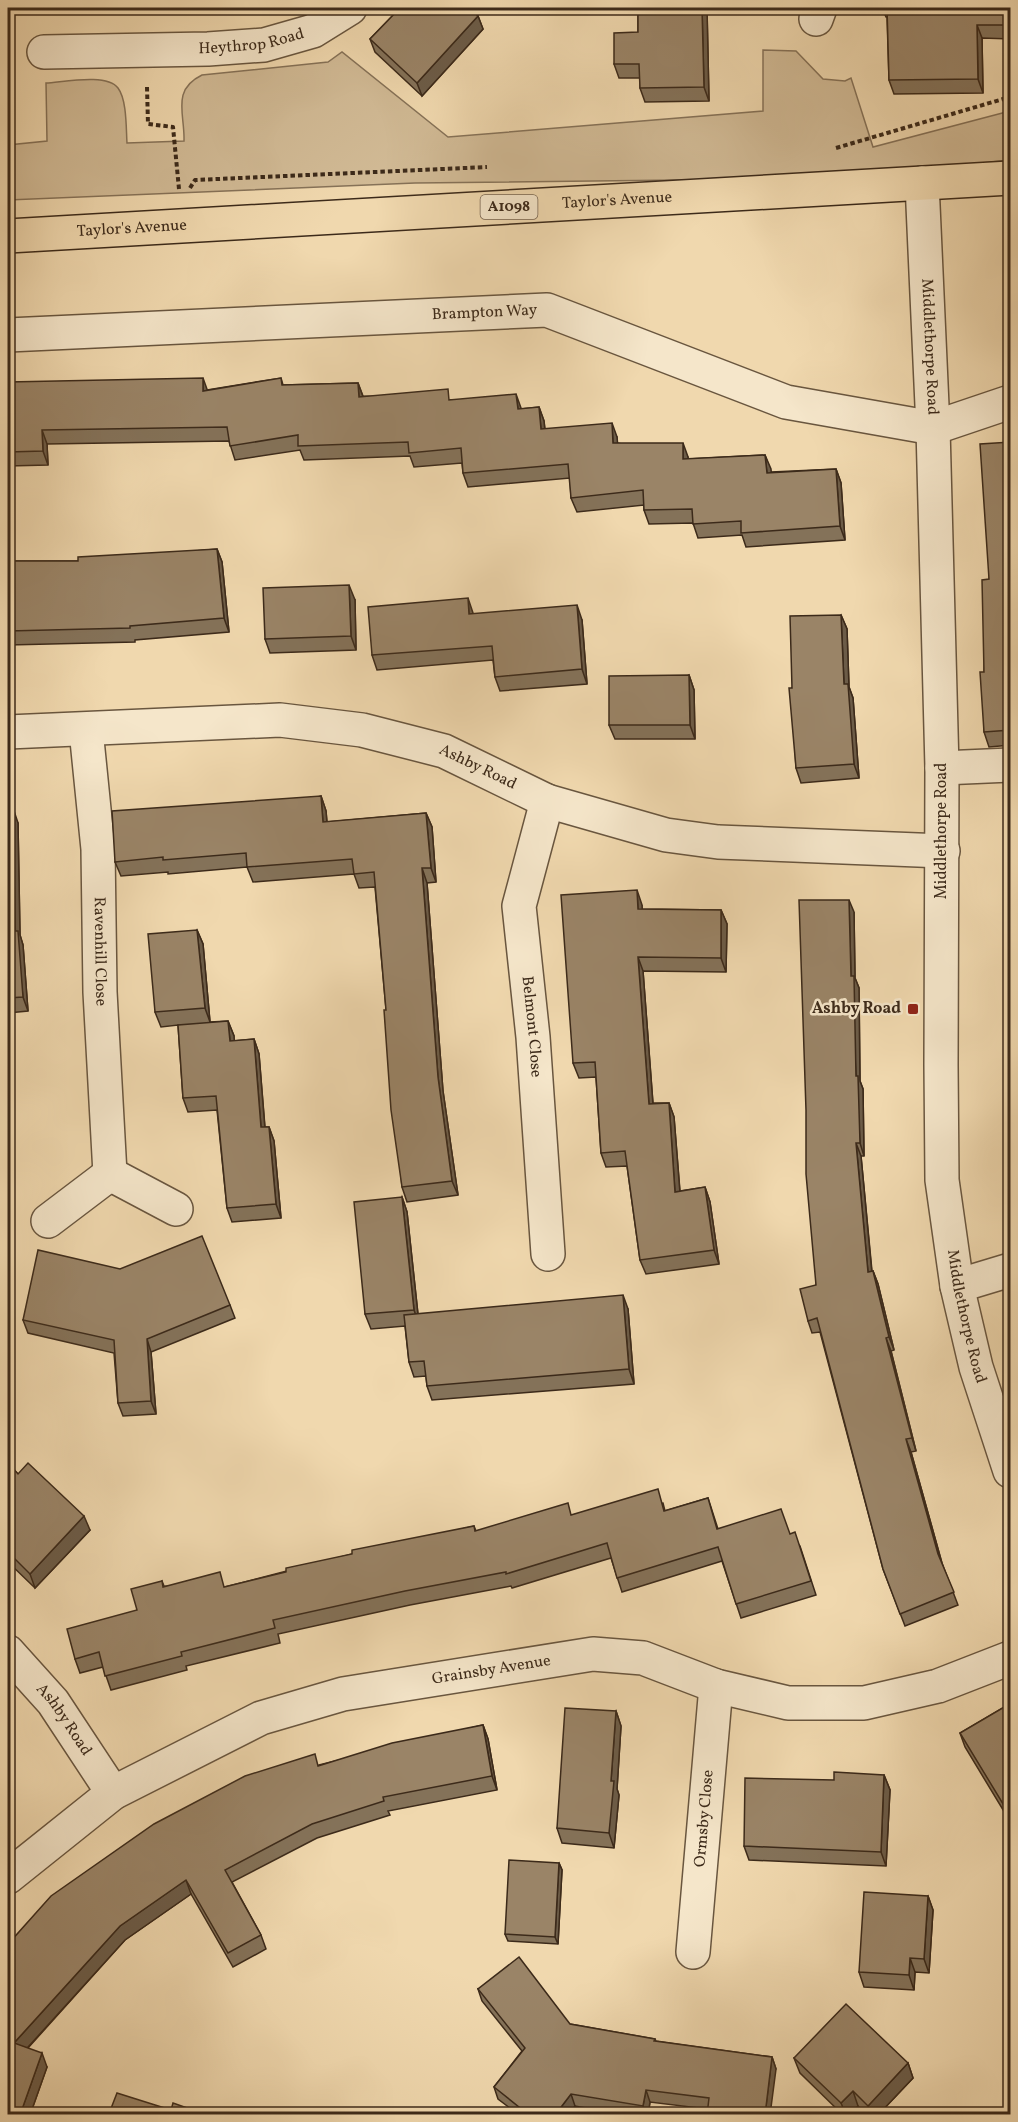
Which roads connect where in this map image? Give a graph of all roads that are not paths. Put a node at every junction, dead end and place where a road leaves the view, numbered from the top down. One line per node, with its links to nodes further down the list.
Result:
1 (350, 8): 2 (street, Heythrop Road)
2 (44, 52)
3 (1011, 178): 4 (main road, Taylor's Avenue / A1098)
4 (922, 183): 5 (main road, Taylor's Avenue / A1098); 8 (street, Middlethorpe Road)
5 (8, 236)
6 (8, 335): 8 (street, Brampton Way)
7 (1011, 402): 8 (street, Brampton Way)
8 (933, 428): 12 (street, Middlethorpe Road)
9 (86, 730): 10 (street, Ashby Road); 13 (street, Ashby Road); 15 (street, Ravenhill Close)
10 (8, 732)
11 (1011, 765): 12 (street)
12 (942, 768): 14 (street, Middlethorpe Road)
13 (547, 801): 14 (street, Ashby Road); 18 (street, Belmont Close)
14 (943, 851): 20 (street, Middlethorpe Road)
15 (110, 1174): 16 (street); 17 (street)
16 (176, 1209)
17 (48, 1221)
18 (548, 1254)
19 (1011, 1270): 20 (street)
20 (957, 1286): 21 (street, Middlethorpe Road)
21 (1011, 1471)
22 (8, 1652): 25 (street, Ashby Road)
23 (1011, 1658): 24 (street, Grainsby Avenue)
24 (716, 1686): 25 (street, Grainsby Avenue); 27 (street, Ormsby Close)
25 (113, 1793): 26 (street, Grainsby Avenue)
26 (8, 1877)
27 (693, 1952)

